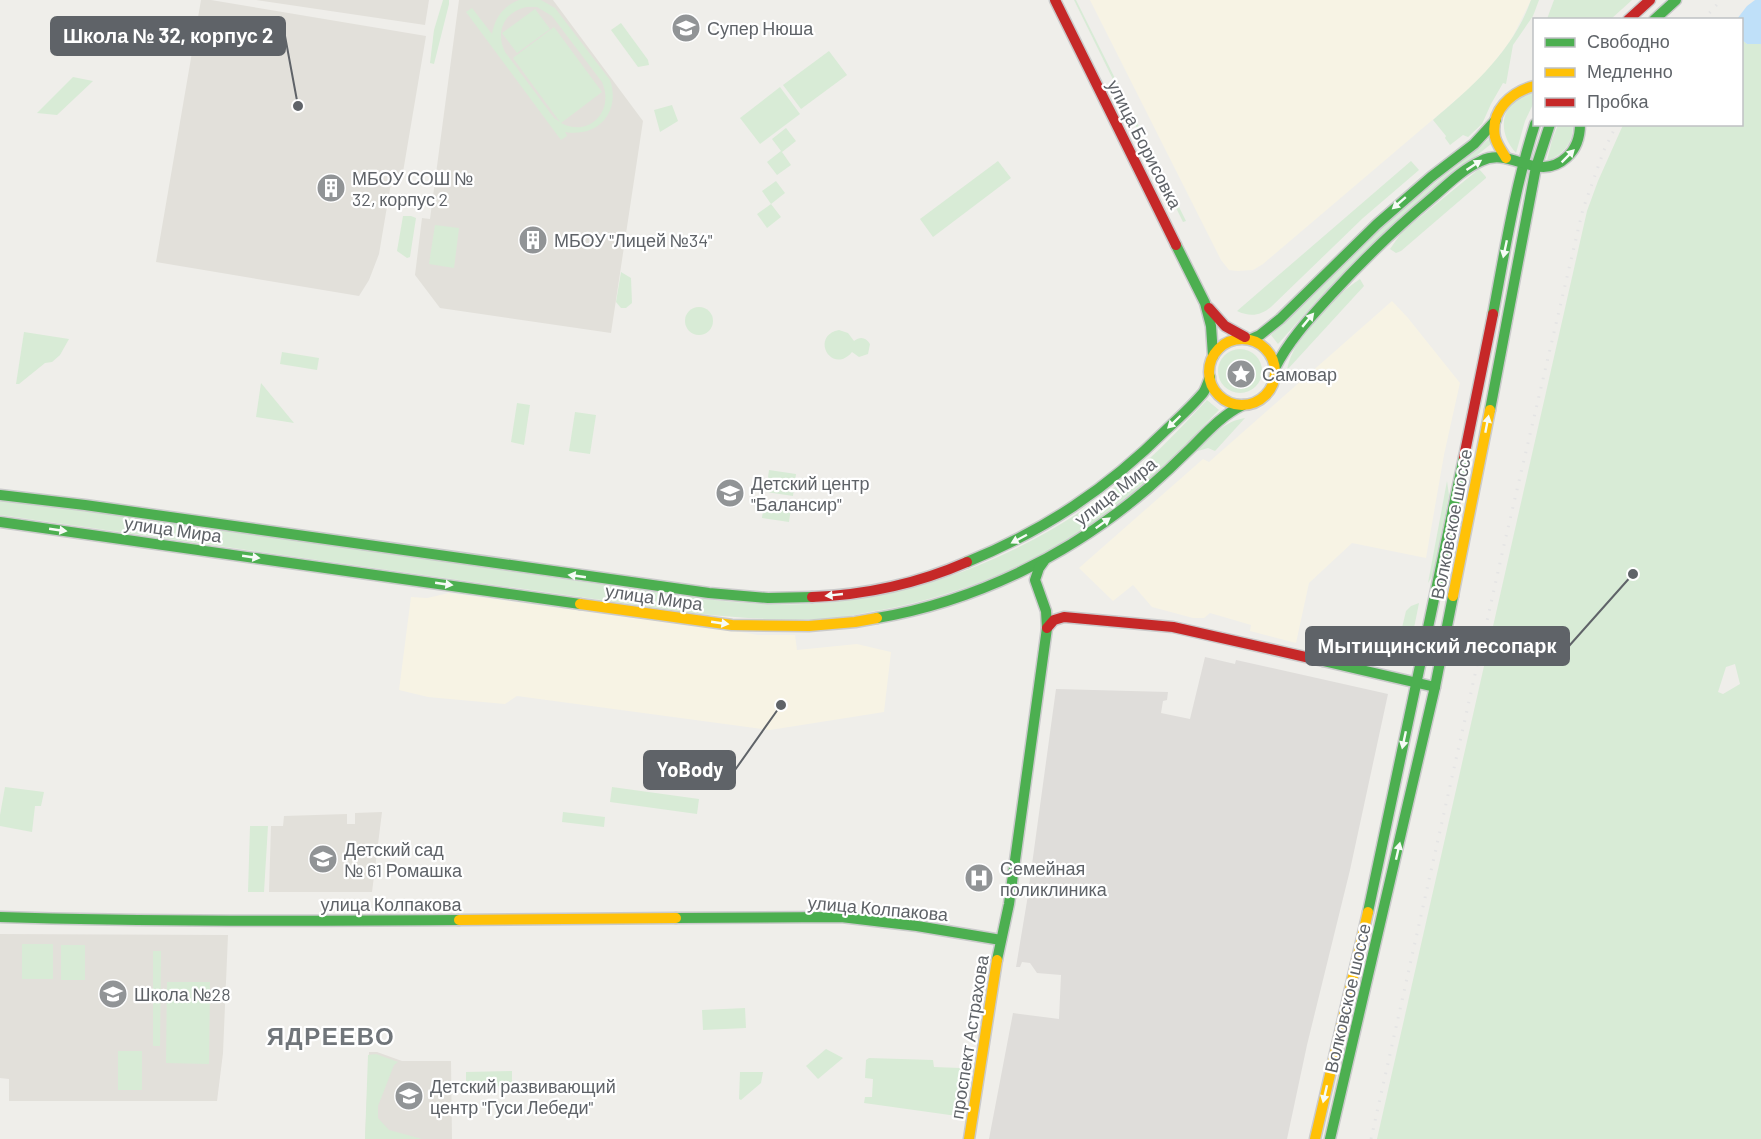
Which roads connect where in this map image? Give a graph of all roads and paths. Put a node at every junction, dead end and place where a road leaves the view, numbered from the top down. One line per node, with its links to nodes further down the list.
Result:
1 (1055, 0): 14 (main road, улица Борисовка)
2 (1650, 0): 4 (main road)
3 (1676, 0): 5 (main road)
4 (1630, 18)
5 (1656, 18)
6 (1533, 86): 7 (main road)
7 (1496, 120): 11 (main road); 15 (main road, one-way to 15)
8 (1534, 126): 12 (main road, Волковское шоссе)
9 (1549, 126): 13 (main road, Волковское шоссе)
10 (1580, 126): 13 (main road, one-way to 10)
11 (1506, 158): 12 (main road); 17 (main road, one-way to 11)
12 (1523, 164): 13 (main road); 28 (main road, Волковское шоссе, one-way to 28)
13 (1536, 167): 29 (main road, Волковское шоссе, one-way to 13)
14 (1205, 303): 15 (main road, улица Борисовка); 16 (main road, улица Борисовка)
15 (1248, 338): 16 (main road); 17 (main road)
16 (1213, 356): 18 (main road)
17 (1275, 368): 19 (main road)
18 (1210, 377): 19 (main road); 20 (main road, улица Мира, one-way to 20)
19 (1243, 405): 22 (main road, улица Мира, one-way to 19)
20 (0, 495)
21 (0, 522): 23 (main road, улица Мира, one-way to 23)
22 (1047, 559): 23 (main road, улица Мира); 24 (main road)
23 (1003, 580): 24 (main road)
24 (1036, 591): 25 (main road)
25 (1044, 606): 26 (main road); 27 (main road)
26 (1064, 617): 27 (main road); 28 (main road)
27 (1047, 628): 31 (main road)
28 (1416, 683): 29 (main road); 33 (main road, Волковское шоссе, one-way to 33)
29 (1436, 687): 34 (main road, Волковское шоссе, one-way to 29)
30 (0, 917): 31 (main road, улица Колпакова)
31 (1001, 940): 32 (main road, проспект Астрахова)
32 (969, 1139)
33 (1315, 1139)
34 (1330, 1139)

